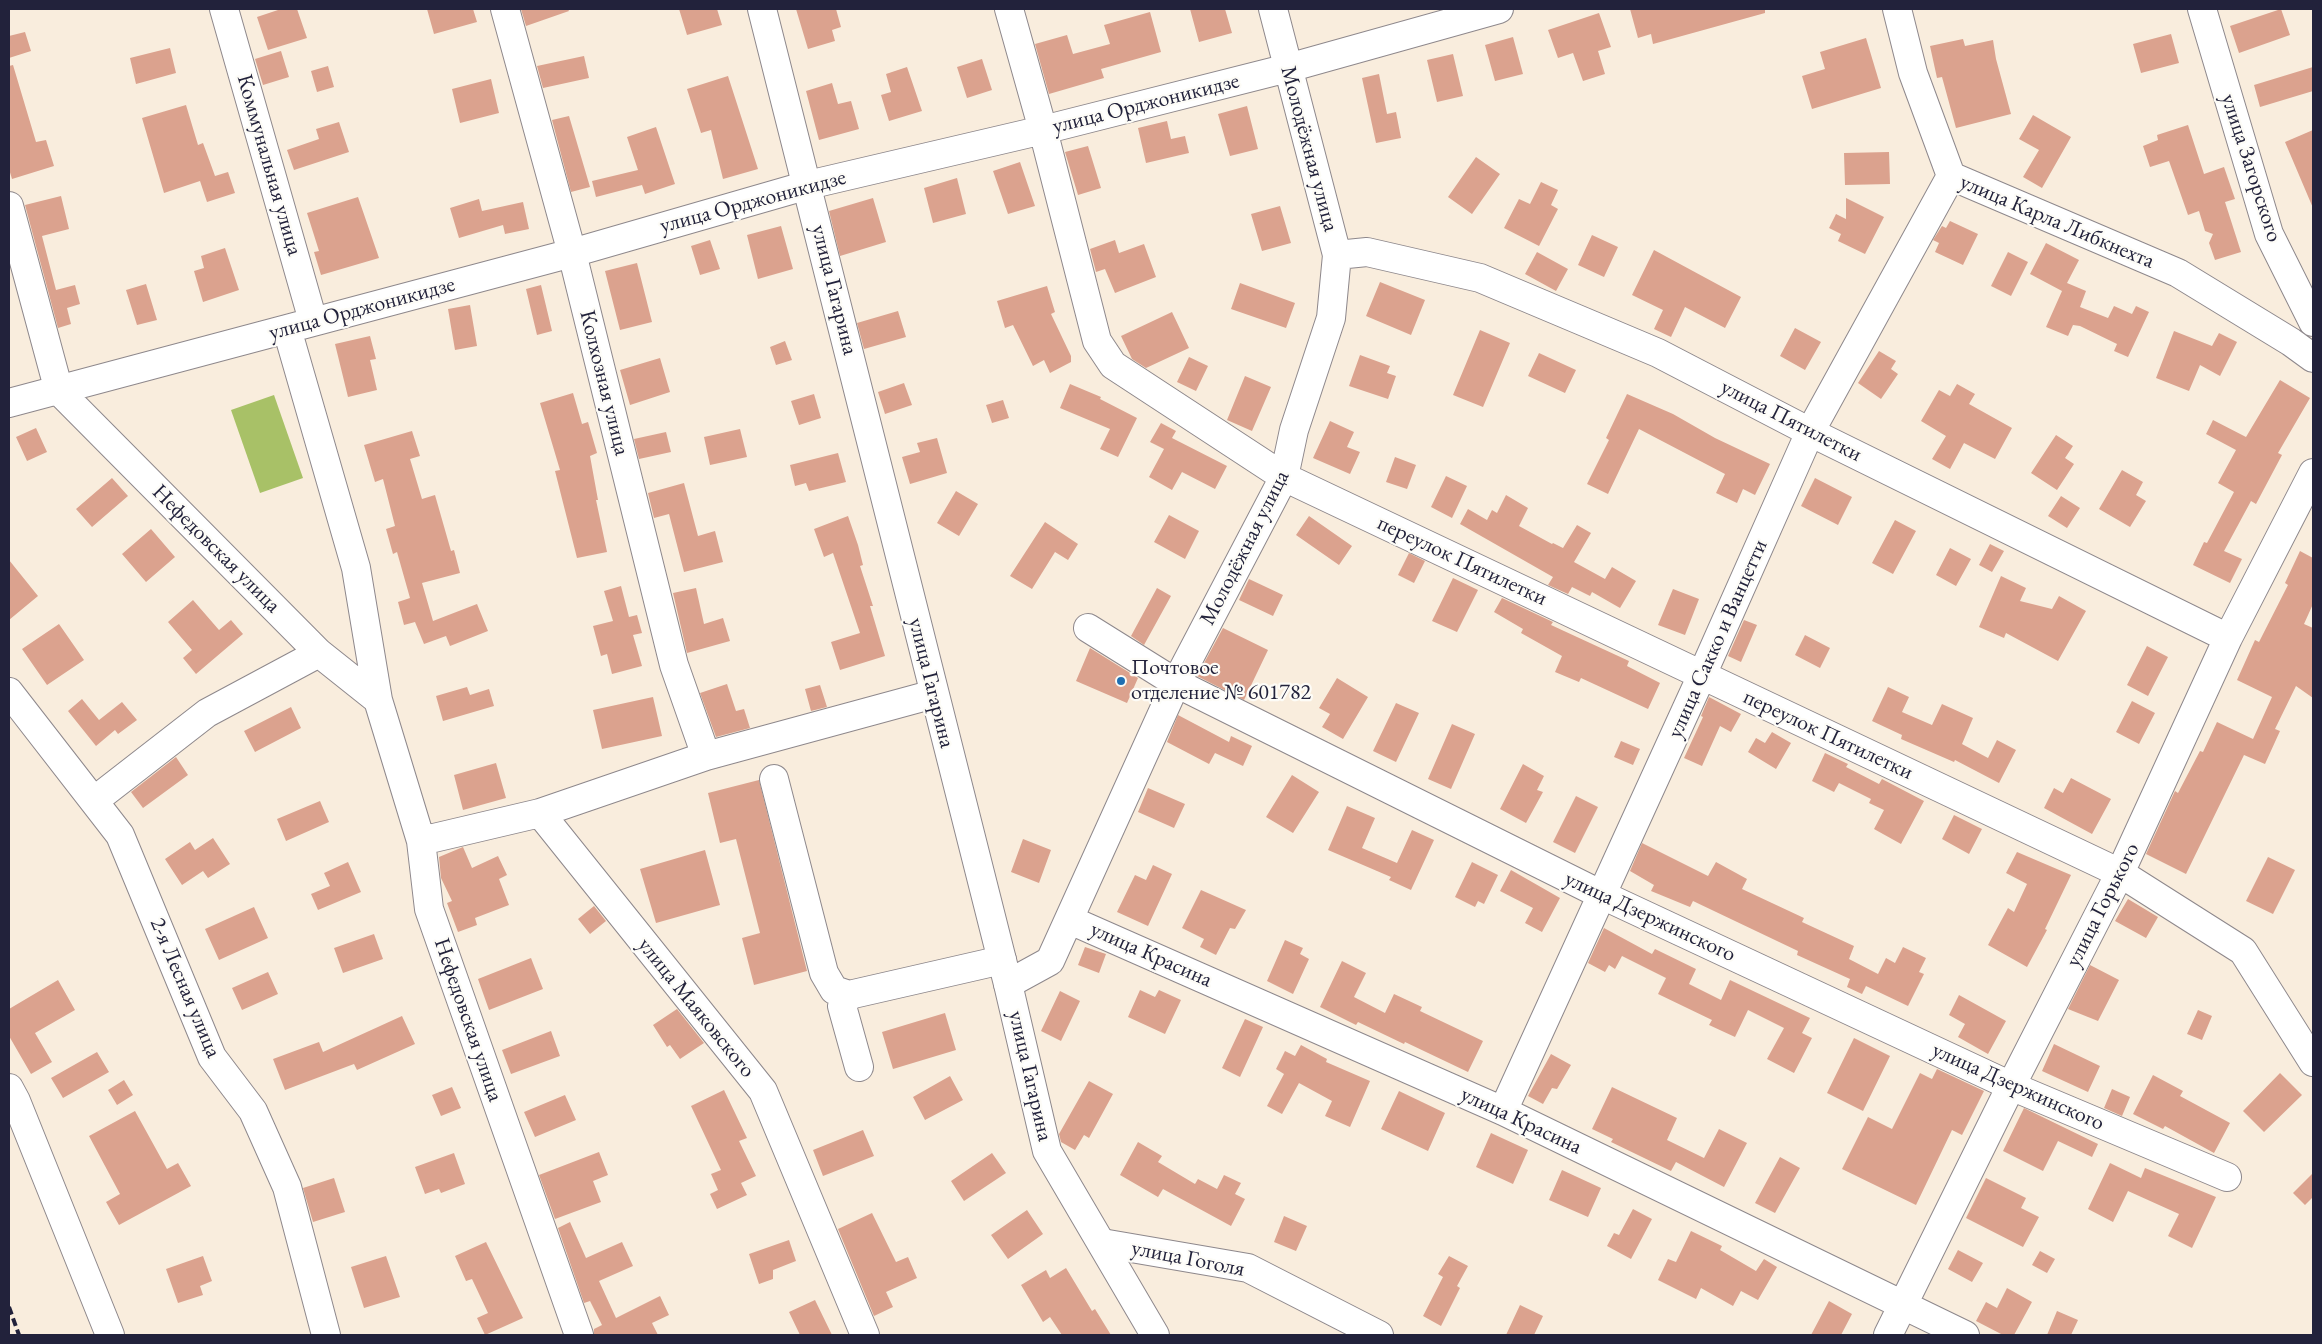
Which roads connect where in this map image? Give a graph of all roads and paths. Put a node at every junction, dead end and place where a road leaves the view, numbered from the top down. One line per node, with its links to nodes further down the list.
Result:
1 (224, 9): 16 (street, Коммунальная улица)
2 (505, 9): 14 (street, Колхозная улица)
3 (762, 9): 12 (street, улица Гагарина)
4 (1009, 9): 10 (street, переулок Пятилетки)
5 (1273, 9): 9 (street, Молодёжная улица)
6 (1499, 9): 9 (street, улица Орджоникидзе)
7 (1897, 9): 11 (street, улица Карла Либкнехта)
8 (2202, 9): 17 (street, улица Загорского)
9 (1288, 68): 10 (street, улица Орджоникидзе); 15 (street, Молодёжная улица)
10 (1043, 130): 12 (street, улица Орджоникидзе); 24 (street, переулок Пятилетки)
11 (1951, 176): 19 (street, улица Карла Либкнехта); 22 (street, улица Сакко и Ванцетти)
12 (808, 185): 14 (street, улица Орджоникидзе); 31 (street, улица Гагарина)
13 (9, 206): 20 (street)
14 (572, 253): 16 (street, улица Орджоникидзе); 33 (street, Колхозная улица)
15 (1337, 255): 22 (street, улица Пятилетки); 24 (street, Молодёжная улица)
16 (313, 321): 18 (street, улица Орджоникидзе)
17 (2313, 322)
18 (287, 329): 20 (street, улица Орджоникидзе); 32 (street, Нефедовская улица)
19 (2313, 358)
20 (59, 391): 21 (street, улица Орджоникидзе); 27 (street, Нефедовская улица)
21 (9, 404)
22 (1810, 432): 26 (street, улица Пятилетки); 28 (street, улица Сакко и Ванцетти)
23 (2313, 472): 26 (street, улица Горького)
24 (1284, 477): 28 (street, переулок Пятилетки); 29 (street, Молодёжная улица)
25 (1088, 628): 29 (street, улица Дзержинского)
26 (2228, 638): 38 (street, улица Горького)
27 (319, 653): 32 (street, Нефедовская улица); 35 (street)
28 (1702, 675): 38 (street, переулок Пятилетки); 39 (street, улица Сакко и Ванцетти)
29 (1176, 683): 39 (street, улица Дзержинского); 40 (street, Молодёжная улица)
30 (9, 692): 35 (street, 2-я Лесная улица)
31 (934, 694): 33 (street); 41 (street, улица Гагарина)
32 (378, 700): 37 (street, Нефедовская улица)
33 (706, 756): 36 (street)
34 (774, 779): 42 (street)
35 (95, 800): 52 (street, 2-я Лесная улица)
36 (540, 813): 37 (street); 54 (street, улица Маяковского)
37 (421, 841): 53 (street, Нефедовская улица)
38 (2120, 873): 43 (street, переулок Пятилетки); 45 (street, улица Горького)
39 (1600, 894): 45 (street, улица Дзержинского); 47 (street, улица Сакко и Ванцетти)
40 (1070, 920): 41 (street, Молодёжная улица); 47 (street, улица Красина)
41 (1005, 972): 42 (street, Молодёжная улица); 49 (street, улица Гагарина)
42 (849, 995): 44 (street)
43 (2313, 1062)
44 (858, 1067)
45 (2010, 1086): 48 (street, улица Дзержинского); 50 (street, улица Горького)
46 (9, 1088): 51 (street)
47 (1503, 1111): 50 (street, улица Красина)
48 (2227, 1177)
49 (1102, 1243): 55 (street, улица Гагарина); 56 (street, улица Гоголя)
50 (1903, 1305): 57 (street, улица Горького); 58 (street, улица Красина)
51 (110, 1335)
52 (326, 1335)
53 (579, 1335)
54 (864, 1335)
55 (1155, 1335)
56 (1379, 1335)
57 (1888, 1335)
58 (1965, 1335)

